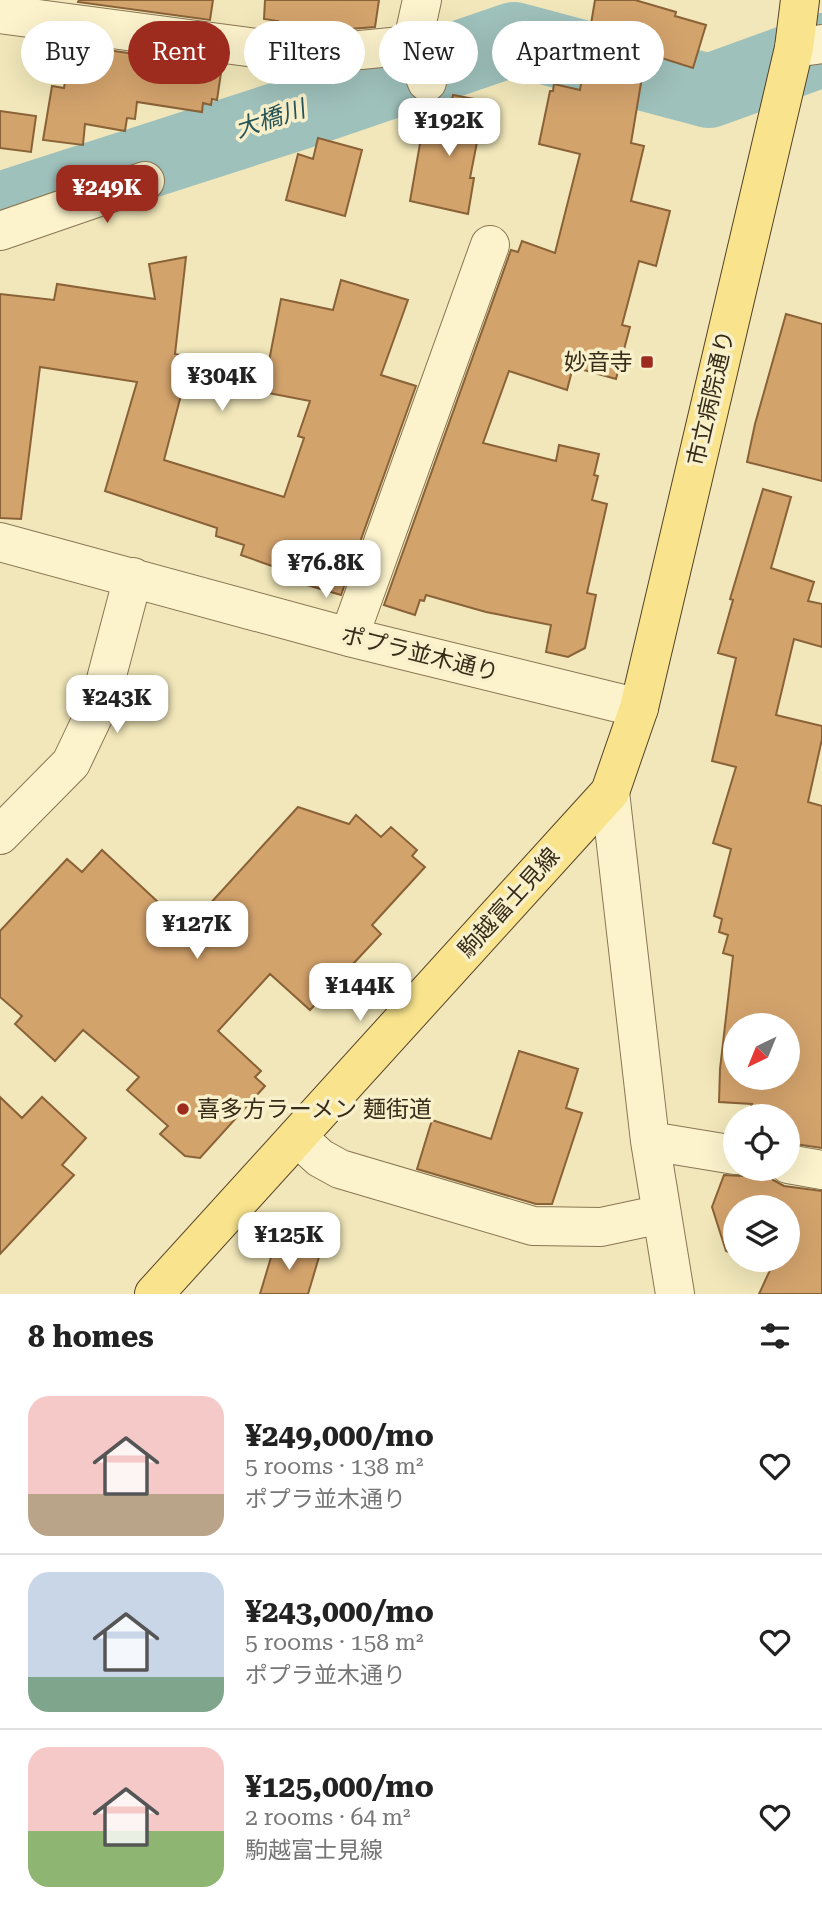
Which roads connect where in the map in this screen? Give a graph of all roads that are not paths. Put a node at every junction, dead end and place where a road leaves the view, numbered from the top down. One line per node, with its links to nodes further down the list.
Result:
1 (422, 0): 4 (street)
2 (800, 0): 5 (main road, 市立病院通り)
3 (0, 14): 6 (street)
4 (417, 21)
5 (808, 46): 13 (main road, 市立病院通り)
6 (379, 48)
7 (145, 181): 8 (street)
8 (0, 230)
9 (490, 245): 12 (street)
10 (0, 542): 11 (street, ポプラ並木通り)
11 (133, 577): 12 (street, ポプラ並木通り); 15 (street)
12 (349, 637): 13 (street, ポプラ並木通り)
13 (639, 708): 14 (main road, 市立病院通り)
14 (610, 792): 16 (main road, 駒越富士見線); 17 (street)
15 (0, 835)
16 (297, 1137): 21 (street); 22 (main road, 駒越富士見線)
17 (650, 1141): 18 (street); 21 (street)
18 (723, 1153)
19 (800, 1166): 20 (street)
20 (822, 1170)
21 (662, 1214): 23 (street)
22 (154, 1294)
23 (675, 1294)

